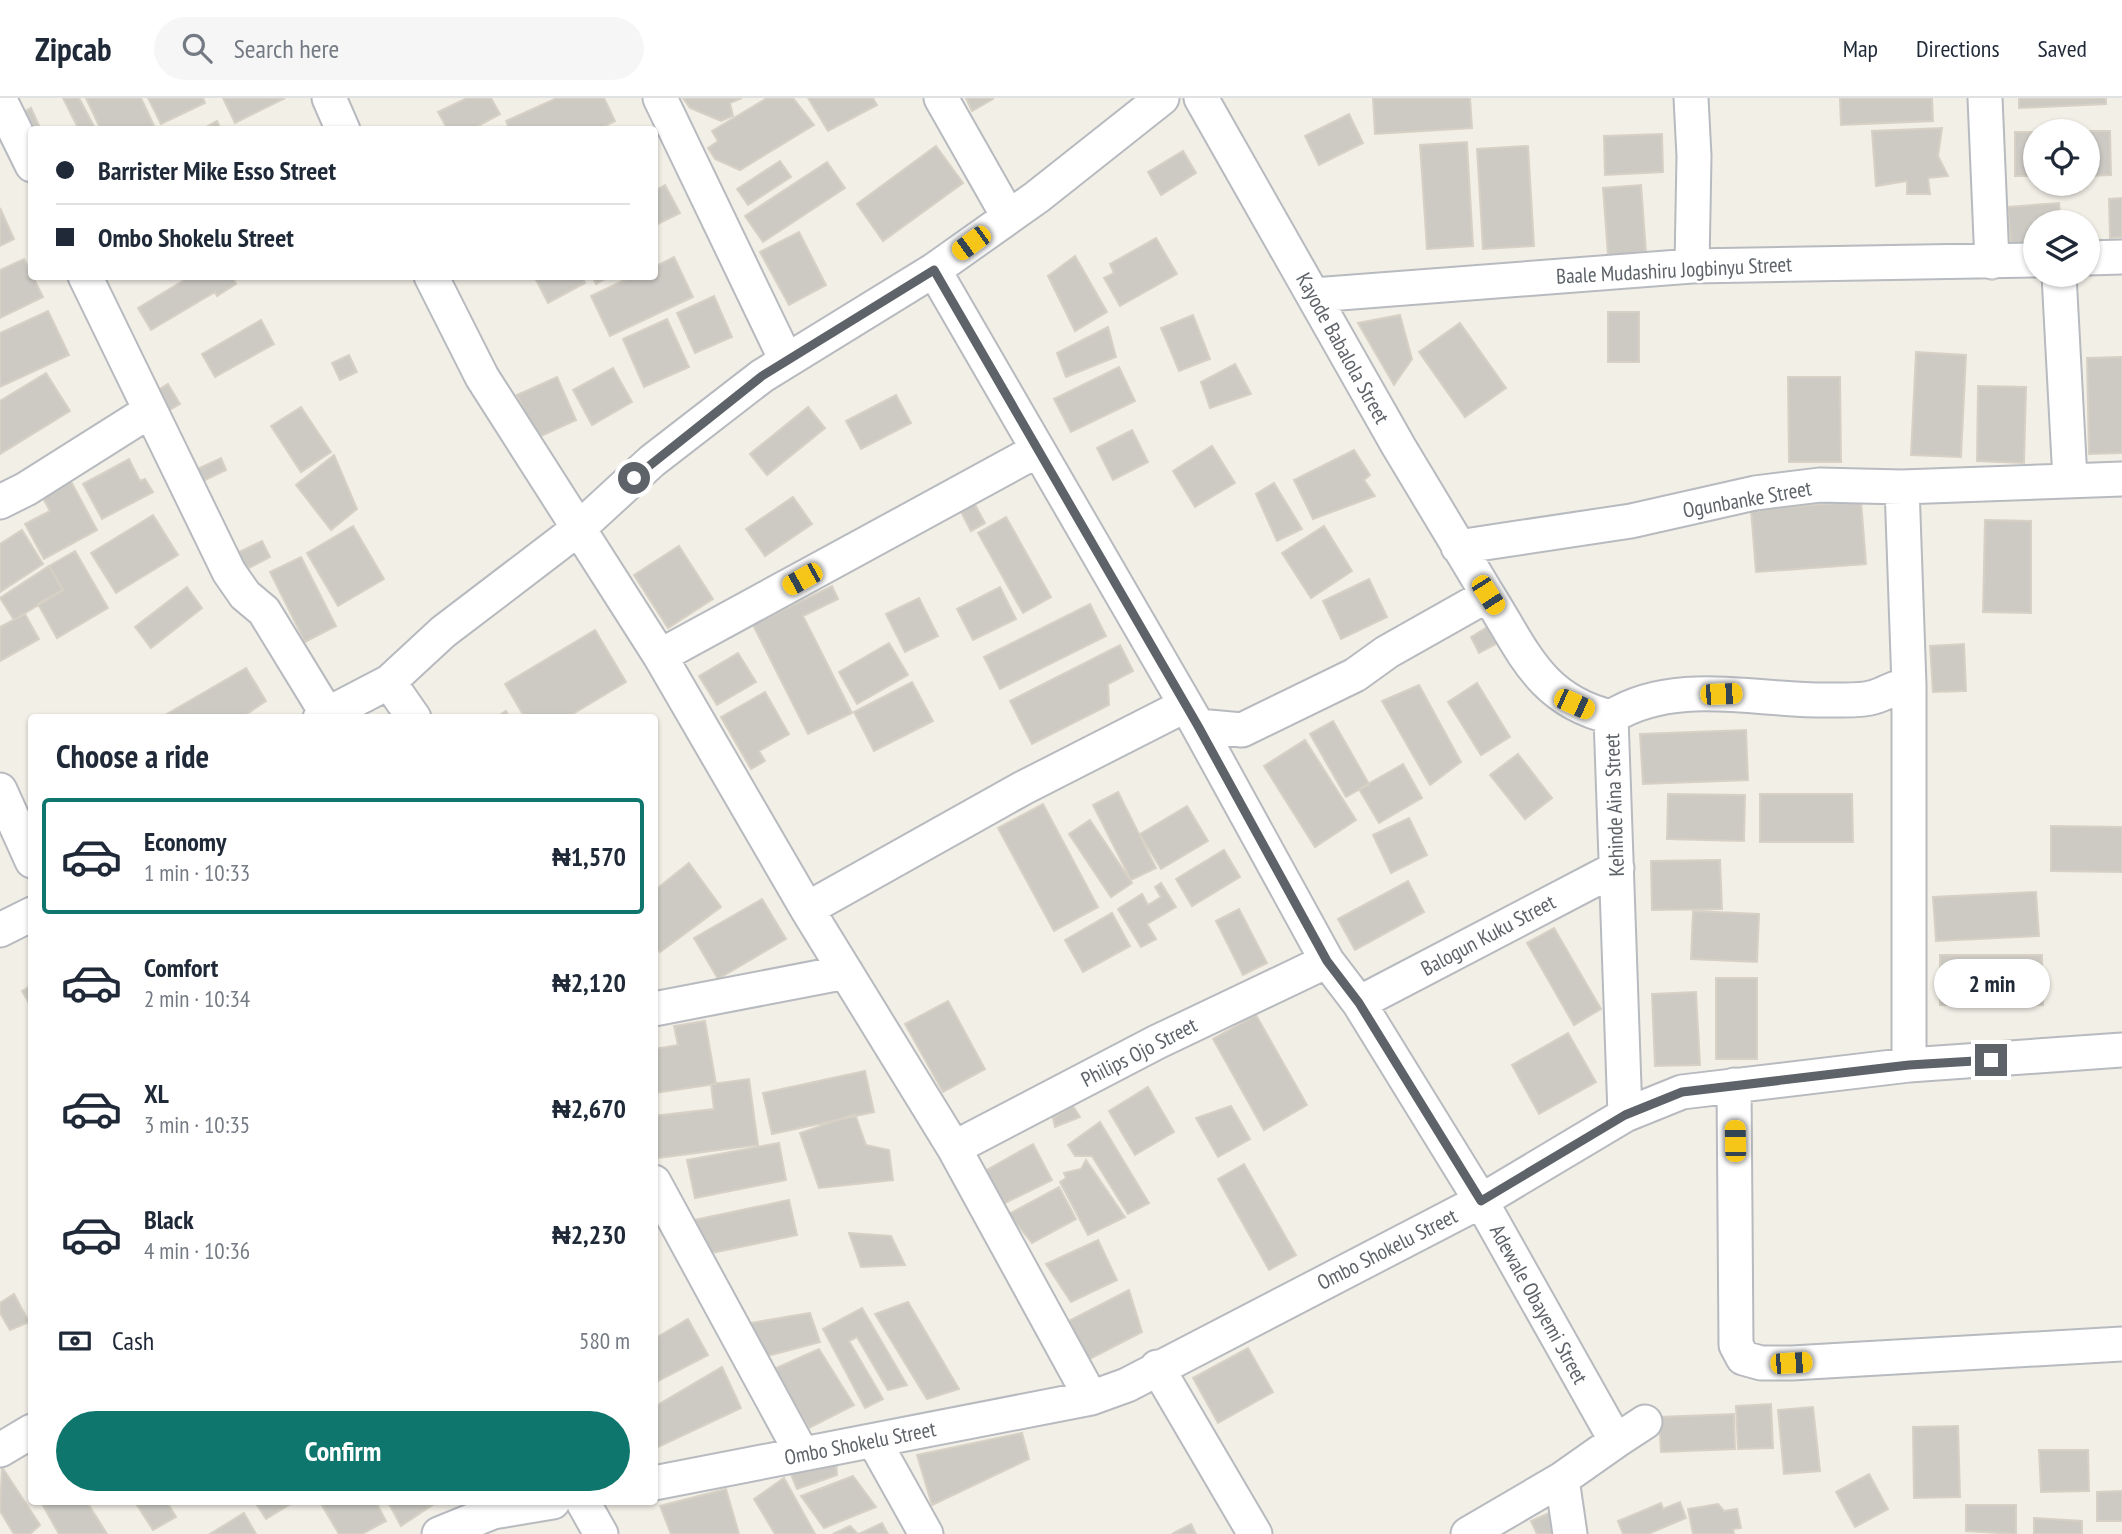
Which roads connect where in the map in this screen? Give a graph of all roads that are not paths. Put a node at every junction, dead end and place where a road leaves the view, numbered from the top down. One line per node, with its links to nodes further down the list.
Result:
1 (329, 98): 9 (street)
2 (660, 98): 22 (street)
3 (941, 98): 11 (street)
4 (1162, 98): 11 (street)
5 (1201, 98): 21 (street, Kayode Babalola Street)
6 (1690, 98): 16 (street)
7 (1985, 98): 15 (street)
8 (0, 100): 10 (street)
9 (341, 126)
10 (28, 157)
11 (1008, 216): 17 (street)
12 (2122, 257): 13 (street)
13 (2100, 258)
14 (2023, 261): 15 (street, Baale Mudashiru Jogbinyu Street)
15 (1992, 262): 16 (street, Baale Mudashiru Jogbinyu Street)
16 (1692, 266): 21 (street, Baale Mudashiru Jogbinyu Street)
17 (934, 270): 22 (street); 24 (street, Adewale Obayemi Street)
18 (87, 280): 23 (street)
19 (433, 280): 29 (street)
20 (2061, 287): 26 (street)
21 (1314, 295): 30 (street, Kayode Babalola Street)
22 (786, 360): 29 (street)
23 (148, 412): 28 (street); 35 (street)
24 (1038, 450): 32 (street); 38 (street, Adewale Obayemi Street)
25 (2122, 479): 26 (street, Ogunbanke Street)
26 (2070, 480): 27 (street, Ogunbanke Street)
27 (1902, 487): 30 (street, Ogunbanke Street); 34 (street)
28 (0, 502)
29 (578, 529): 32 (street); 33 (street)
30 (1458, 547): 31 (street, Kayode Babalola Street)
31 (1488, 595): 39 (street, Kayode Babalola Street); 40 (street)
32 (660, 656): 45 (street)
33 (389, 682): 36 (street); 37 (street)
34 (1909, 685): 39 (street, Kehinde Aina Street); 53 (street)
35 (322, 714)
36 (327, 714)
37 (411, 714)
38 (1191, 716): 40 (street); 41 (street, Adewale Obayemi Street); 45 (street)
39 (1611, 717): 44 (street, Kehinde Aina Street)
40 (1242, 730): 41 (street)
41 (1228, 781): 48 (street, Adewale Obayemi Street)
42 (0, 790): 43 (street)
43 (28, 852)
44 (1617, 868): 50 (street, Balogun Kuku Street); 55 (street, Kehinde Aina Street)
45 (807, 909): 49 (street)
46 (28, 916): 47 (street)
47 (0, 930)
48 (1327, 961): 50 (street, Adewale Obayemi Street); 56 (street, Philips Ojo Street)
49 (846, 972): 51 (street); 56 (street)
50 (1359, 1003): 58 (street, Adewale Obayemi Street)
51 (658, 1008)
52 (2122, 1050): 53 (street, Ombo Shokelu Street)
53 (1909, 1065): 54 (street, Ombo Shokelu Street)
54 (1734, 1086): 55 (street, Ombo Shokelu Street); 59 (street)
55 (1625, 1115): 58 (street, Ombo Shokelu Street)
56 (954, 1148): 61 (street)
57 (658, 1189): 67 (street)
58 (1481, 1201): 60 (street, Ombo Shokelu Street); 65 (street, Adewale Obayemi Street)
59 (2122, 1344)
60 (1157, 1367): 61 (street, Ombo Shokelu Street); 76 (street)
61 (1091, 1398): 64 (street, Ombo Shokelu Street)
62 (1645, 1422): 65 (street)
63 (28, 1433): 66 (street)
64 (874, 1441): 67 (street, Ombo Shokelu Street); 75 (street)
65 (1616, 1441): 68 (street)
66 (0, 1450)
67 (802, 1454): 69 (street, Ombo Shokelu Street)
68 (1562, 1479): 77 (street); 78 (street)
69 (658, 1482)
70 (515, 1505): 72 (street)
71 (585, 1505): 74 (street)
72 (490, 1507): 73 (street)
73 (439, 1534)
74 (601, 1534)
75 (926, 1534)
76 (1255, 1534)
77 (1468, 1534)
78 (1570, 1534)

